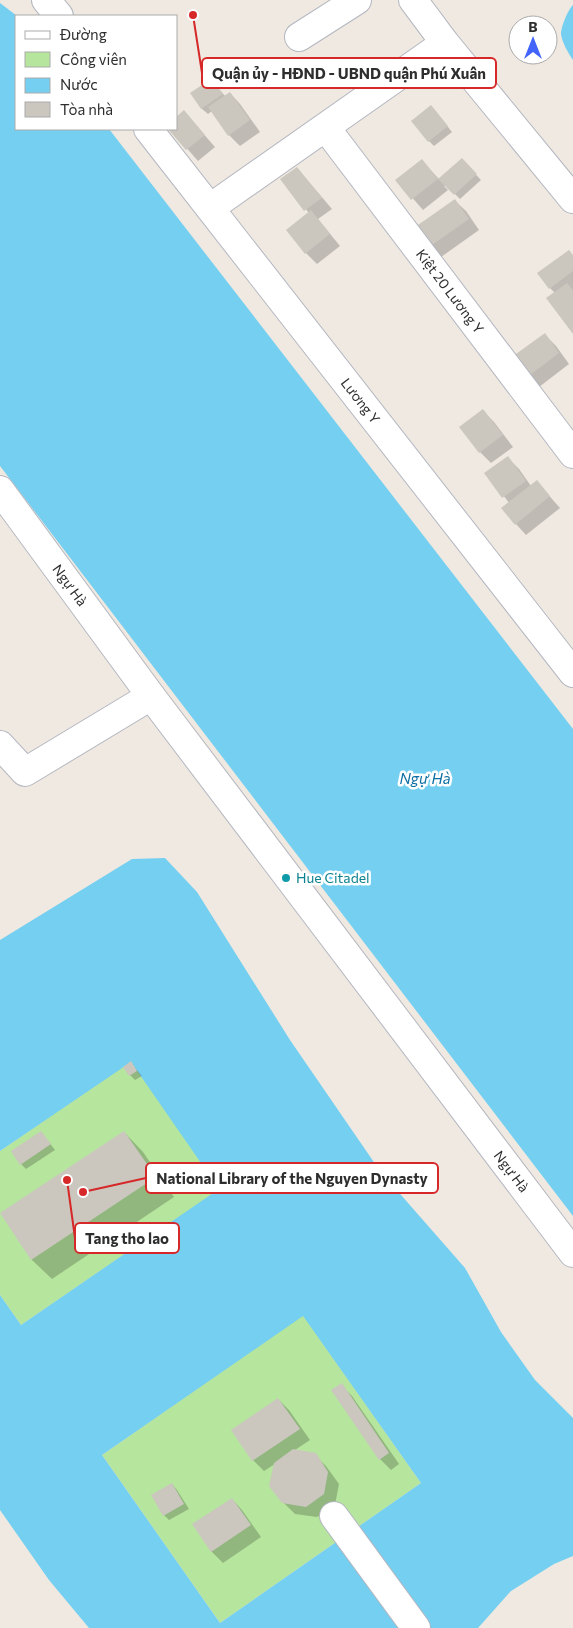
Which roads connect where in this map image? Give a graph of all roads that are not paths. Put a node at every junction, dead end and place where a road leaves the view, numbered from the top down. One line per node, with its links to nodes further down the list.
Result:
1 (46, 0): 4 (street)
2 (357, 0): 5 (street)
3 (413, 0): 6 (street)
4 (58, 15)
5 (299, 37)
6 (445, 43): 7 (street); 9 (street)
7 (326, 128): 10 (street); 11 (street, Kiệt 20 Lương Y)
8 (149, 130): 10 (street, Lương Y)
9 (573, 199)
10 (210, 208): 13 (street, Lương Y)
11 (573, 454)
12 (0, 490): 14 (street, Ngự Hà)
13 (573, 673)
14 (150, 696): 15 (street); 16 (street, Ngự Hà)
15 (0, 745)
16 (573, 1253)
17 (334, 1516): 18 (street)
18 (416, 1628)

